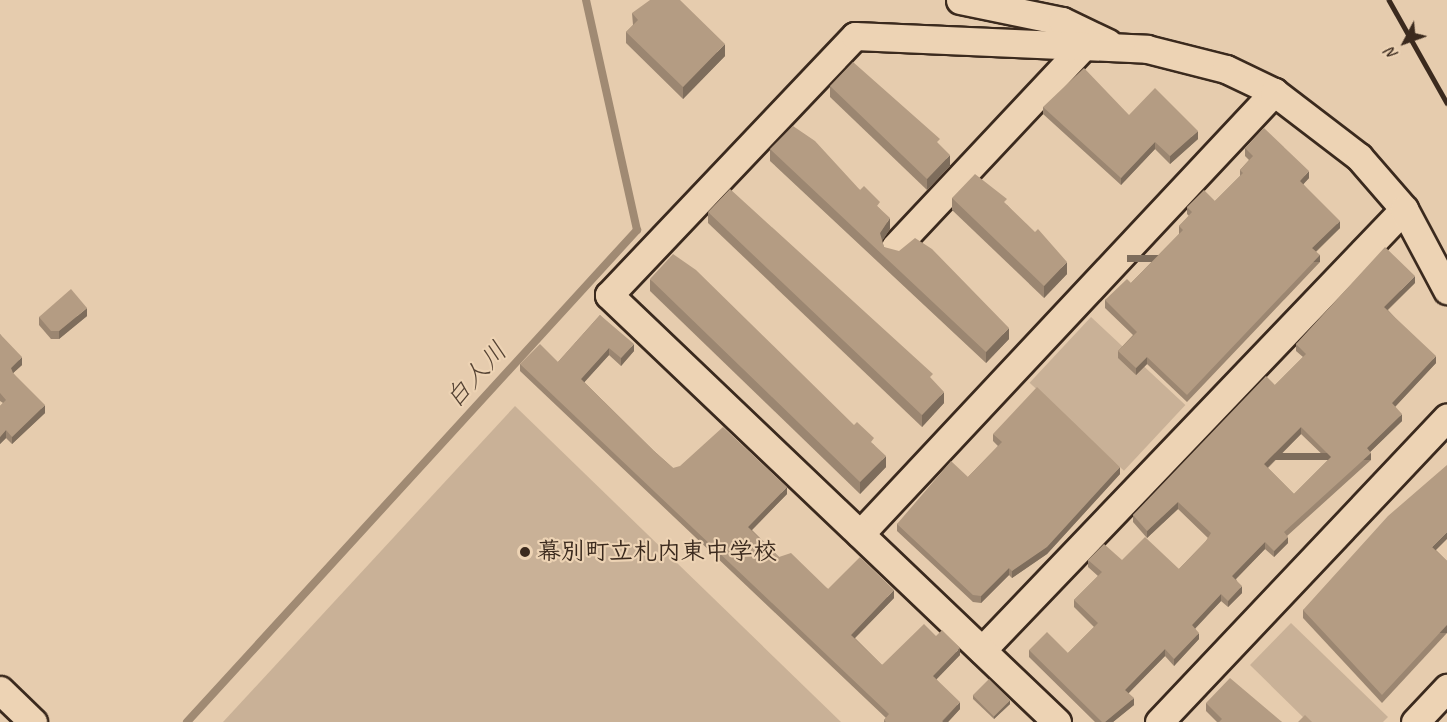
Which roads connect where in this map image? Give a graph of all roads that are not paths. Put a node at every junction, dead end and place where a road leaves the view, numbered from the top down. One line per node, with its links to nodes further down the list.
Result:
1 (960, 0): 3 (street)
2 (1084, 46): 3 (street); 6 (street); 9 (street)
3 (1117, 48): 4 (street)
4 (1274, 92): 5 (street); 9 (street)
5 (1404, 209): 7 (street); 10 (street)
6 (895, 247)
7 (1447, 290)
8 (1447, 417): 15 (street)
9 (860, 534): 10 (street)
10 (982, 650): 14 (street)
11 (1447, 688): 16 (street)
12 (0, 690): 13 (street)
13 (33, 722)
14 (1058, 722)
15 (1159, 722)
16 (1415, 722)

